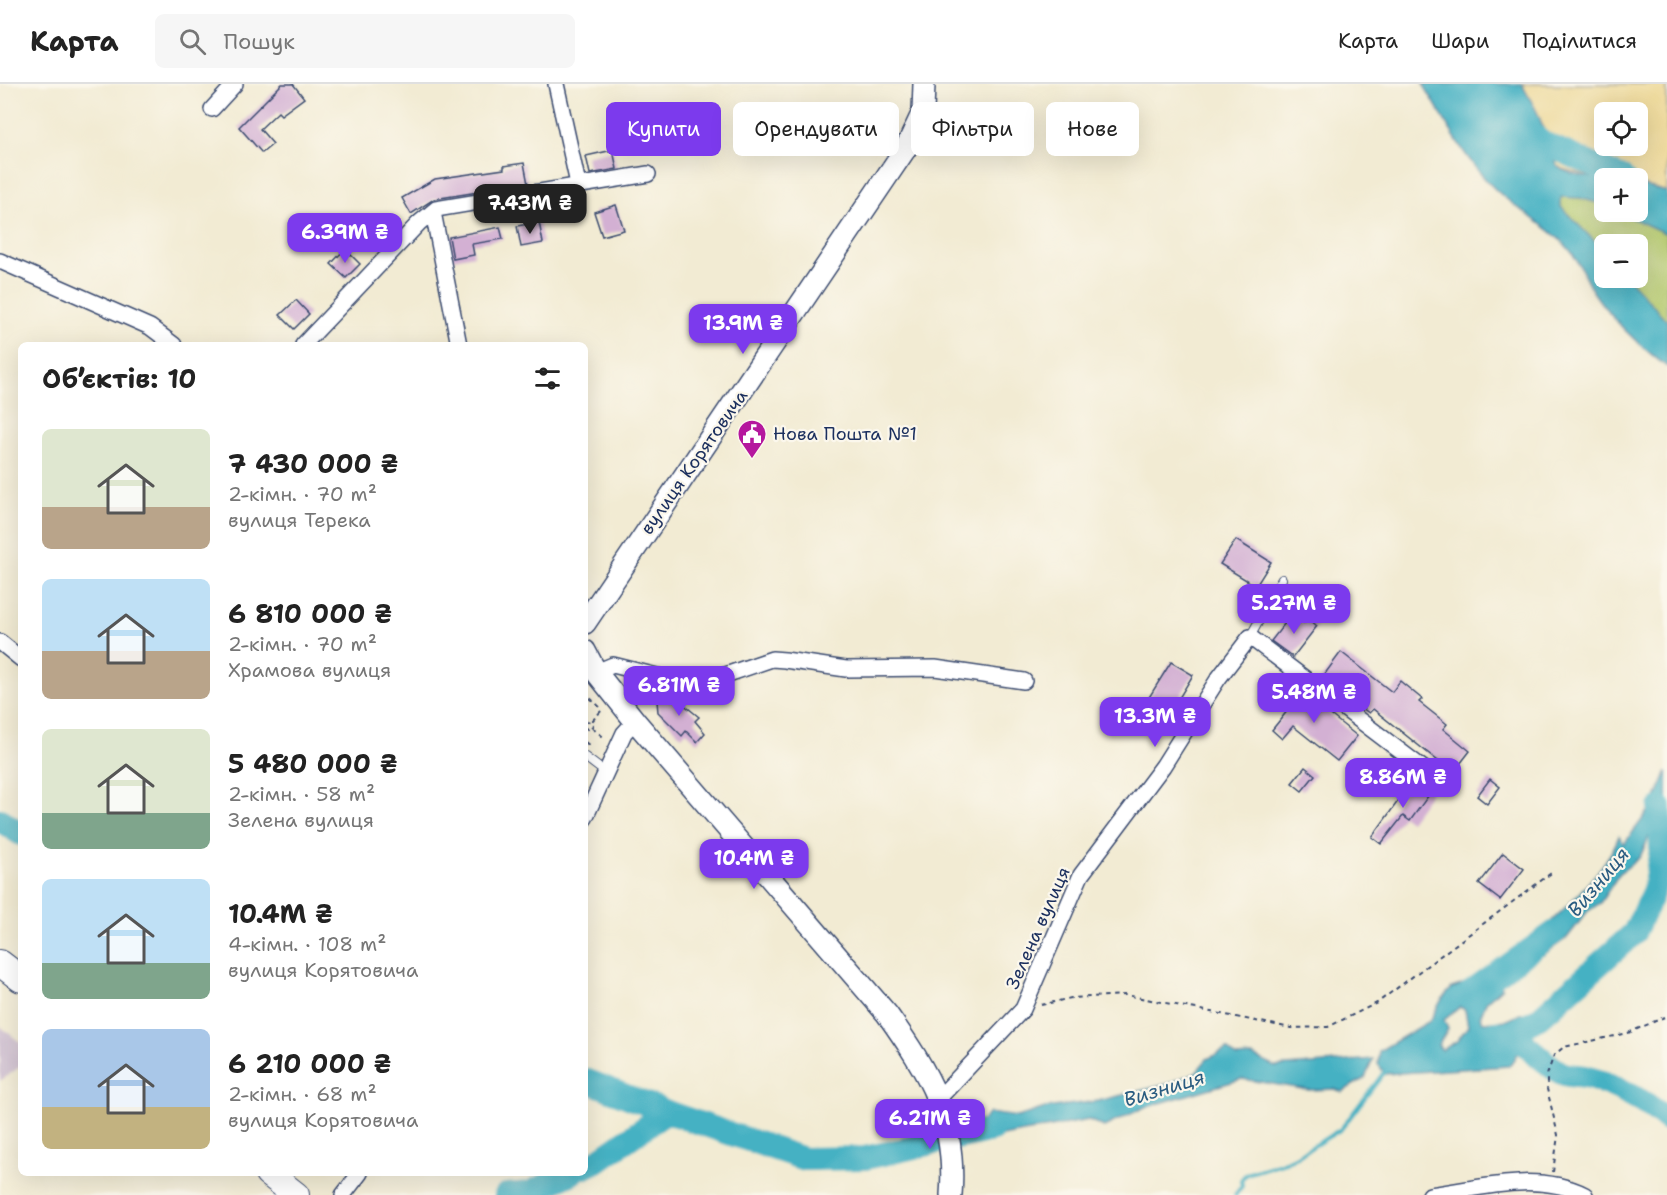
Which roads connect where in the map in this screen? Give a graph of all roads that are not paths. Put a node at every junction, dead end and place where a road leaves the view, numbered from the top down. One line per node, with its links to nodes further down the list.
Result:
1 (235, 84): 4 (street)
2 (556, 84): 6 (street)
3 (924, 84): 13 (main road, вулиця Корятовича)
4 (212, 109)
5 (648, 174): 6 (street)
6 (578, 184): 7 (street)
7 (433, 212): 10 (street); 11 (street)
8 (0, 261): 9 (street)
9 (170, 342)
10 (306, 342)
11 (458, 342)
12 (1282, 579): 14 (lane)
13 (588, 619)
14 (1250, 638): 23 (street); 27 (street, Зелена вулиця)
15 (0, 642): 16 (street)
16 (18, 657)
17 (588, 657): 18 (main road)
18 (596, 672): 19 (street); 20 (main road)
19 (1024, 681)
20 (635, 721): 22 (street); 27 (main road)
21 (588, 759): 22 (lane)
22 (606, 773): 24 (street)
23 (1441, 782)
24 (588, 812)
25 (0, 963): 26 (highway)
26 (18, 977)
27 (939, 1098): 33 (main road)
28 (272, 1176): 31 (highway)
29 (358, 1176): 32 (street)
30 (1553, 1189): 34 (street); 35 (street)
31 (294, 1193)
32 (343, 1195)
33 (951, 1195)
34 (1430, 1195)
35 (1585, 1195)

